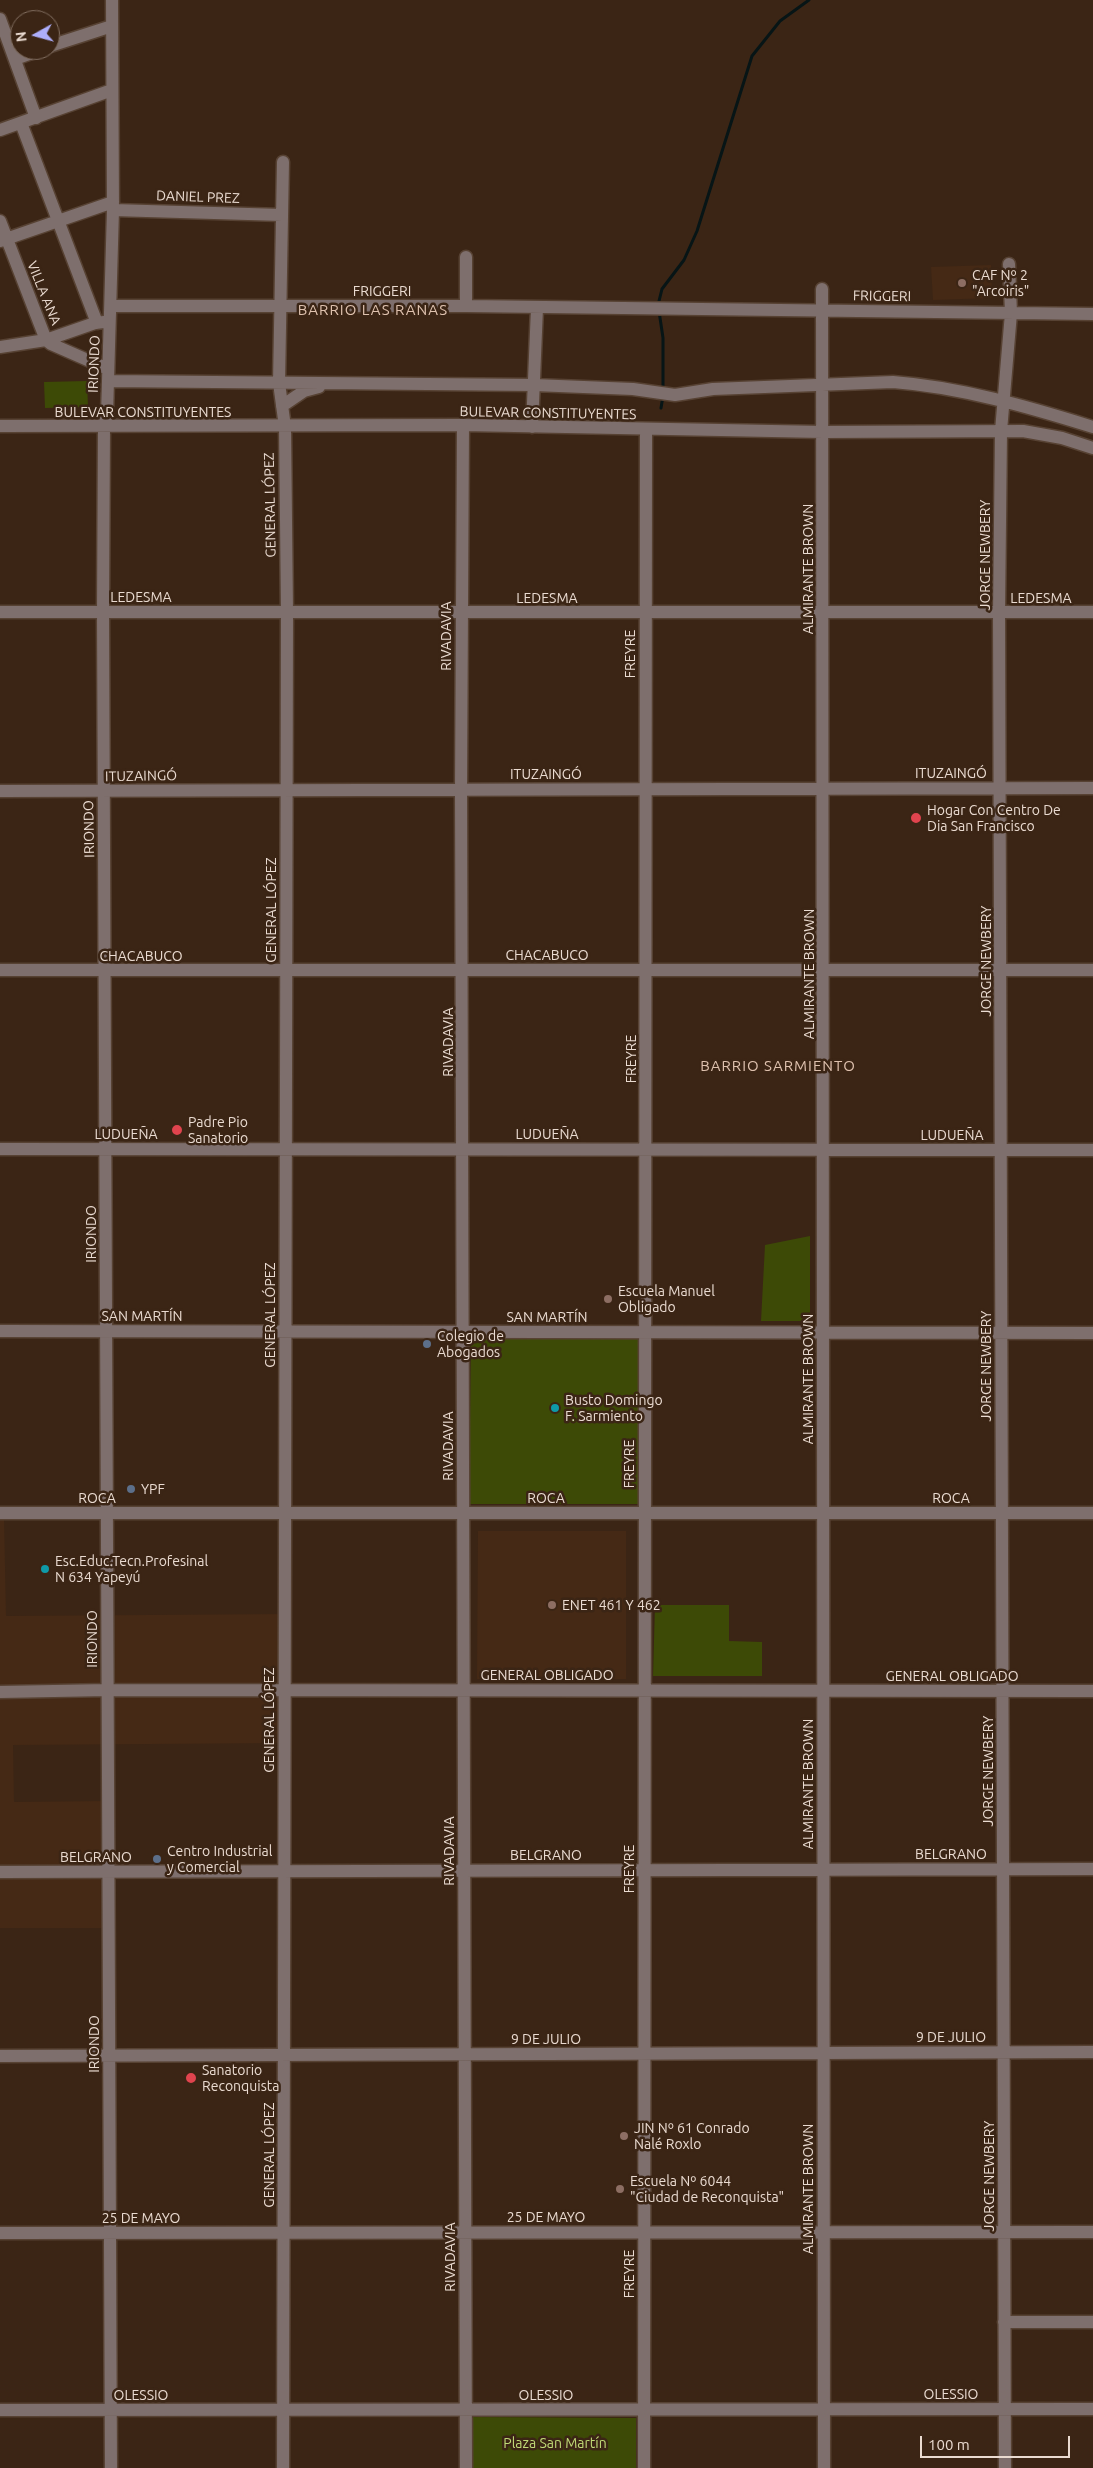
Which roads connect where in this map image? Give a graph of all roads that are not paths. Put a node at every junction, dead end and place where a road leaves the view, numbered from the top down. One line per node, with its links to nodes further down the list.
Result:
1 (112, 0): 3 (street, IRIONDO)
2 (0, 19): 5 (street)
3 (112, 26): 4 (street); 7 (street, IRIONDO)
4 (60, 43)
5 (10, 46)
6 (15, 60): 8 (street)
7 (112, 90): 8 (street); 12 (street, IRIONDO)
8 (36, 118): 9 (street)
9 (21, 123): 10 (street); 15 (street)
10 (0, 130)
11 (284, 162): 13 (street, GENERAL LÓPEZ)
12 (113, 206): 13 (street, DANIEL PREZ); 15 (street); 20 (street, IRIONDO)
13 (282, 215): 21 (street, GENERAL LÓPEZ)
14 (0, 221): 16 (street, VILLA ANA)
15 (57, 221): 16 (street); 28 (street)
16 (3, 240): 29 (street, VILLA ANA)
17 (466, 257): 22 (street)
18 (1009, 264): 25 (street, JORGE NEWBERY)
19 (822, 289): 24 (street, ALMIRANTE BROWN)
20 (111, 306): 21 (street, FRIGGERI); 27 (street, IRIONDO)
21 (281, 306): 22 (street, FRIGGERI); 32 (street, GENERAL LÓPEZ)
22 (466, 306): 23 (street, FRIGGERI)
23 (537, 308): 24 (street, FRIGGERI); 34 (street)
24 (822, 311): 25 (street, FRIGGERI); 35 (street, ALMIRANTE BROWN)
25 (1011, 313): 26 (street, FRIGGERI); 36 (street, JORGE NEWBERY)
26 (1093, 314)
27 (110, 322): 28 (street); 31 (street, IRIONDO)
28 (97, 323): 29 (street)
29 (46, 340): 30 (street); 31 (street, VILLA ANA)
30 (0, 347)
31 (108, 375): 32 (street); 38 (street, IRIONDO)
32 (279, 383): 33 (street); 37 (street, GENERAL LÓPEZ)
33 (333, 383): 34 (street); 37 (street)
34 (534, 385): 35 (street); 41 (street)
35 (822, 387): 36 (street); 46 (street, ALMIRANTE BROWN)
36 (1003, 402): 43 (street); 45 (street, JORGE NEWBERY)
37 (282, 406): 42 (street, GENERAL LÓPEZ)
38 (106, 421): 40 (street, BULEVAR CONSTITUYENTES); 42 (street, BULEVAR CONSTITUYENTES); 49 (street, IRIONDO)
39 (463, 425): 41 (street, BULEVAR CONSTITUYENTES); 42 (street, BULEVAR CONSTITUYENTES); 52 (street, RIVADAVIA)
40 (0, 426)
41 (532, 426): 44 (street, BULEVAR CONSTITUYENTES)
42 (285, 427): 50 (street, GENERAL LÓPEZ)
43 (1093, 428)
44 (646, 430): 46 (street, BULEVAR CONSTITUYENTES); 53 (street, FREYRE)
45 (1001, 431): 46 (street, BULEVAR CONSTITUYENTES); 47 (street, BULEVAR CONSTITUYENTES); 55 (street, JORGE NEWBERY)
46 (823, 432): 54 (street, ALMIRANTE BROWN)
47 (1093, 448)
48 (0, 612): 49 (street, LEDESMA)
49 (103, 612): 50 (street, LEDESMA); 63 (street, IRIONDO)
50 (286, 612): 52 (street, LEDESMA); 59 (street, GENERAL LÓPEZ)
51 (1093, 612): 55 (street, LEDESMA)
52 (461, 613): 53 (street, LEDESMA); 60 (street, RIVADAVIA)
53 (645, 613): 54 (street, LEDESMA); 61 (street, FREYRE)
54 (824, 613): 55 (street, LEDESMA); 56 (street, ALMIRANTE BROWN)
55 (999, 613): 57 (street, JORGE NEWBERY)
56 (823, 788): 57 (street, ITUZAINGÓ); 61 (street, ITUZAINGÓ); 68 (street, ALMIRANTE BROWN)
57 (999, 788): 58 (street, ITUZAINGÓ); 69 (street, JORGE NEWBERY)
58 (1093, 788)
59 (286, 789): 60 (street, ITUZAINGÓ); 63 (street, ITUZAINGÓ); 65 (street, GENERAL LÓPEZ)
60 (461, 789): 61 (street, ITUZAINGÓ); 66 (street, RIVADAVIA)
61 (645, 789): 67 (street, FREYRE)
62 (0, 791): 63 (street, ITUZAINGÓ)
63 (104, 791): 71 (street, IRIONDO)
64 (0, 970): 71 (street, CHACABUCO)
65 (286, 970): 66 (street, CHACABUCO); 71 (street, CHACABUCO); 73 (street, GENERAL LÓPEZ)
66 (463, 970): 67 (street, CHACABUCO); 74 (street, RIVADAVIA)
67 (646, 970): 68 (street, CHACABUCO); 75 (street, FREYRE)
68 (824, 970): 69 (street, CHACABUCO); 77 (street, ALMIRANTE BROWN)
69 (1001, 970): 70 (street, CHACABUCO); 78 (street, JORGE NEWBERY)
70 (1093, 970)
71 (106, 971): 76 (street, IRIONDO)
72 (0, 1149): 76 (street, LUDUEÑA)
73 (286, 1149): 74 (street, LUDUEÑA); 76 (street, LUDUEÑA); 82 (street, GENERAL LÓPEZ)
74 (463, 1149): 75 (street, LUDUEÑA); 83 (street, RIVADAVIA)
75 (646, 1149): 77 (street, LUDUEÑA); 84 (street, FREYRE)
76 (106, 1150): 81 (street, IRIONDO)
77 (824, 1150): 78 (street, LUDUEÑA); 85 (street, ALMIRANTE BROWN)
78 (1002, 1150): 79 (street, LUDUEÑA); 86 (street, JORGE NEWBERY)
79 (1093, 1150)
80 (0, 1331): 81 (street, SAN MARTÍN)
81 (106, 1331): 82 (street, SAN MARTÍN); 89 (street, IRIONDO)
82 (285, 1332): 83 (street, SAN MARTÍN); 90 (street, GENERAL LÓPEZ)
83 (462, 1332): 84 (street, SAN MARTÍN); 91 (street, RIVADAVIA)
84 (644, 1332): 85 (street, SAN MARTÍN); 92 (street, FREYRE)
85 (823, 1332): 86 (street, SAN MARTÍN); 93 (street, ALMIRANTE BROWN)
86 (1001, 1333): 87 (street, SAN MARTÍN); 94 (street, JORGE NEWBERY)
87 (1093, 1333)
88 (0, 1513): 89 (street, ROCA)
89 (106, 1513): 90 (street, ROCA); 96 (street, IRIONDO)
90 (284, 1513): 91 (street, ROCA); 97 (street, GENERAL LÓPEZ)
91 (462, 1513): 92 (street, ROCA); 98 (street, RIVADAVIA)
92 (644, 1513): 93 (street, ROCA); 99 (street, FREYRE)
93 (823, 1513): 94 (street, ROCA); 100 (street, ALMIRANTE BROWN)
94 (1001, 1513): 95 (street, ROCA); 101 (street, JORGE NEWBERY)
95 (1093, 1513)
96 (108, 1690): 97 (street, GENERAL OBLIGADO); 103 (street, GENERAL OBLIGADO); 111 (street, IRIONDO)
97 (285, 1690): 98 (street, GENERAL OBLIGADO); 107 (street, GENERAL LÓPEZ)
98 (464, 1690): 99 (street, GENERAL OBLIGADO); 108 (street, RIVADAVIA)
99 (645, 1691): 100 (street, GENERAL OBLIGADO); 109 (street, FREYRE)
100 (824, 1691): 101 (street, GENERAL OBLIGADO); 104 (street, ALMIRANTE BROWN)
101 (1003, 1691): 102 (street, GENERAL OBLIGADO); 105 (street, JORGE NEWBERY)
102 (1093, 1691)
103 (0, 1692)
104 (823, 1869): 105 (street, BELGRANO); 109 (street, BELGRANO); 115 (street, ALMIRANTE BROWN)
105 (1002, 1869): 106 (street, BELGRANO); 112 (street, JORGE NEWBERY)
106 (1093, 1869)
107 (284, 1870): 108 (street, BELGRANO); 111 (street, BELGRANO); 116 (street, GENERAL LÓPEZ)
108 (464, 1870): 109 (street, BELGRANO); 117 (street, RIVADAVIA)
109 (644, 1870): 114 (street, FREYRE)
110 (0, 1872): 111 (street, BELGRANO)
111 (108, 1872): 119 (street, IRIONDO)
112 (1004, 2052): 113 (street, 9 DE JULIO); 115 (street, 9 DE JULIO); 123 (street, JORGE NEWBERY)
113 (1093, 2052)
114 (644, 2053): 115 (street, 9 DE JULIO); 117 (street, 9 DE JULIO); 121 (street, FREYRE)
115 (824, 2053): 122 (street, ALMIRANTE BROWN)
116 (284, 2054): 117 (street, 9 DE JULIO); 119 (street, 9 DE JULIO); 127 (street, GENERAL LÓPEZ)
117 (465, 2054): 120 (street, RIVADAVIA)
118 (0, 2056): 119 (street, 9 DE JULIO)
119 (109, 2056): 126 (street, IRIONDO)
120 (464, 2232): 121 (street, 25 DE MAYO); 127 (street, 25 DE MAYO); 136 (street, RIVADAVIA)
121 (644, 2232): 122 (street, 25 DE MAYO); 137 (street, FREYRE)
122 (823, 2232): 123 (street, 25 DE MAYO); 130 (street, ALMIRANTE BROWN)
123 (1004, 2232): 124 (street, 25 DE MAYO); 128 (street, JORGE NEWBERY)
124 (1093, 2232)
125 (0, 2233): 126 (street, 25 DE MAYO)
126 (109, 2233): 127 (street, 25 DE MAYO); 134 (street, IRIONDO)
127 (283, 2233): 135 (street, GENERAL LÓPEZ)
128 (1004, 2322): 129 (street); 131 (street, JORGE NEWBERY)
129 (1093, 2322)
130 (824, 2409): 131 (street, OLESSIO); 137 (street, OLESSIO); 142 (street, ALMIRANTE BROWN)
131 (1005, 2409): 132 (street, OLESSIO); 143 (street, JORGE NEWBERY)
132 (1093, 2409)
133 (0, 2410): 134 (street, OLESSIO)
134 (110, 2410): 135 (street, OLESSIO); 138 (street, IRIONDO)
135 (284, 2410): 136 (street, OLESSIO); 139 (street, GENERAL LÓPEZ)
136 (466, 2410): 137 (street, OLESSIO); 140 (street, RIVADAVIA)
137 (644, 2410): 141 (street, FREYRE)
138 (111, 2468)
139 (283, 2468)
140 (466, 2468)
141 (644, 2468)
142 (824, 2468)
143 (1005, 2468)

